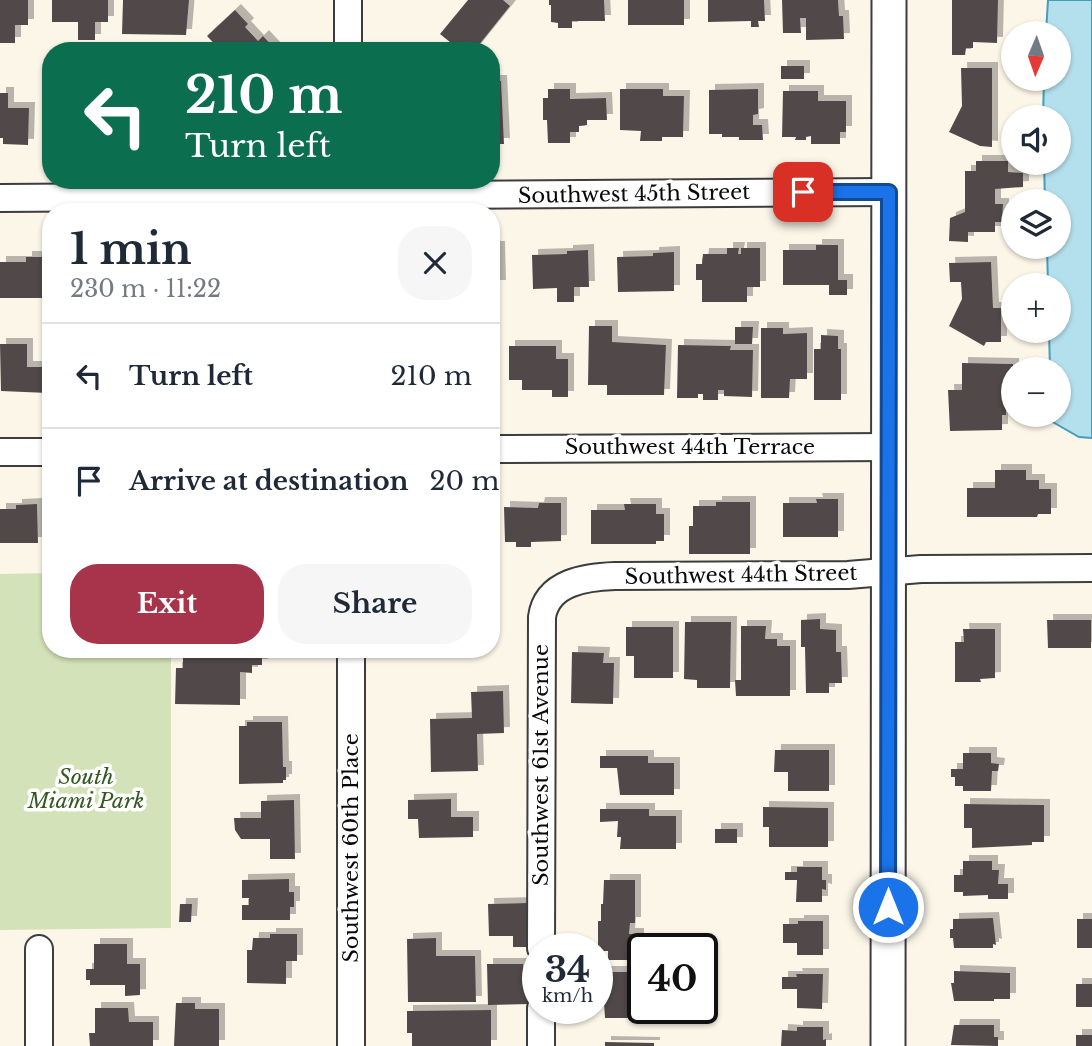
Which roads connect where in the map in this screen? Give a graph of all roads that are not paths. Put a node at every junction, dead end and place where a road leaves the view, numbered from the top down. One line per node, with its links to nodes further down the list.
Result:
1 (348, 0): 3 (street)
2 (889, 0): 4 (street)
3 (348, 42)
4 (889, 192): 5 (street, Southwest 45th Street); 7 (street)
5 (349, 196): 6 (street, Southwest 45th Street)
6 (0, 198)
7 (889, 447): 8 (street, Southwest 44th Terrace); 12 (street)
8 (500, 449)
9 (0, 452): 10 (street)
10 (42, 452)
11 (1092, 568): 12 (street, Southwest 44th Street)
12 (889, 572): 13 (street, Southwest 44th Street); 21 (street)
13 (560, 589): 15 (street, Southwest 61st Avenue)
14 (351, 658): 19 (street, Southwest 60th Place)
15 (541, 933)
16 (39, 948): 18 (street)
17 (541, 1024): 20 (street)
18 (38, 1046)
19 (351, 1046)
20 (541, 1046)
21 (888, 1046)

